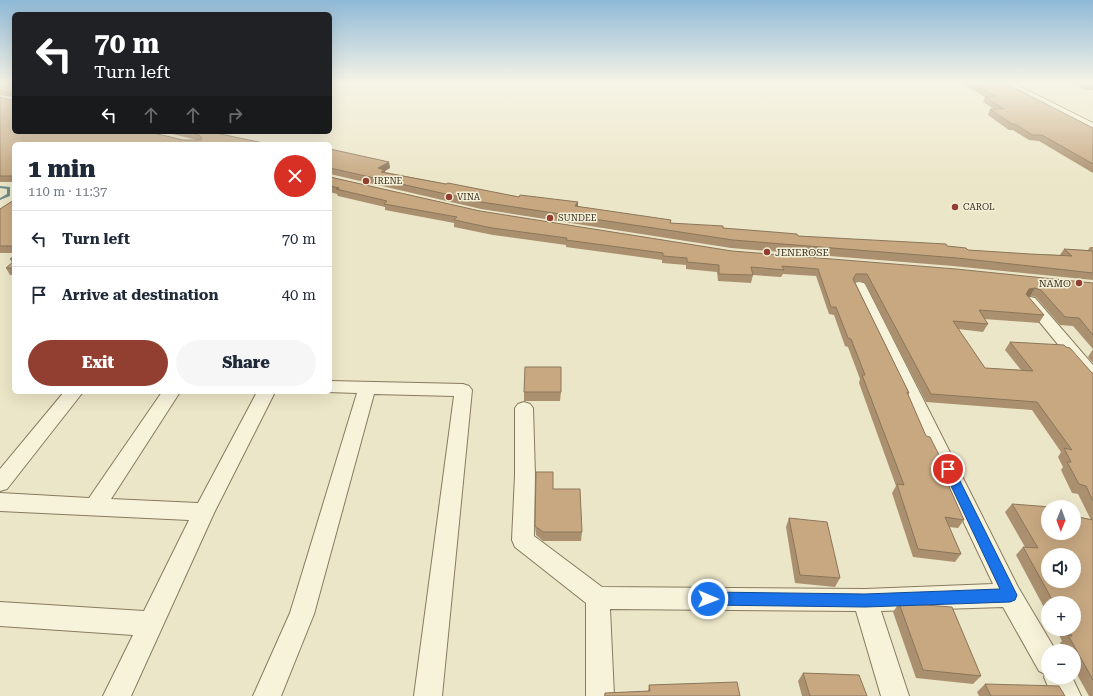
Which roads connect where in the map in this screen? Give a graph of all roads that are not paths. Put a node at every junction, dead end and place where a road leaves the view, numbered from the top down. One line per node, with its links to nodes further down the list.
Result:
1 (1070, 114): 2 (street)
2 (1093, 126)
3 (859, 286): 16 (street)
4 (1030, 301): 5 (street)
5 (1093, 376)
6 (332, 387): 7 (street)
7 (367, 388): 24 (street); 25 (street)
8 (72, 394): 12 (street)
9 (170, 394): 14 (street)
10 (265, 394): 15 (street)
11 (524, 408): 17 (street)
12 (0, 483)
13 (0, 502): 14 (street)
14 (94, 507): 15 (street)
15 (204, 512): 20 (street)
16 (1010, 595): 18 (street); 21 (street)
17 (598, 598): 18 (street); 26 (street)
18 (865, 600): 27 (street)
19 (0, 614): 20 (street)
20 (152, 624): 23 (street)
21 (1041, 650)
22 (1061, 684): 28 (street)
23 (117, 696)
24 (267, 696)
25 (428, 696)
26 (600, 696)
27 (895, 696)
28 (1067, 696)

